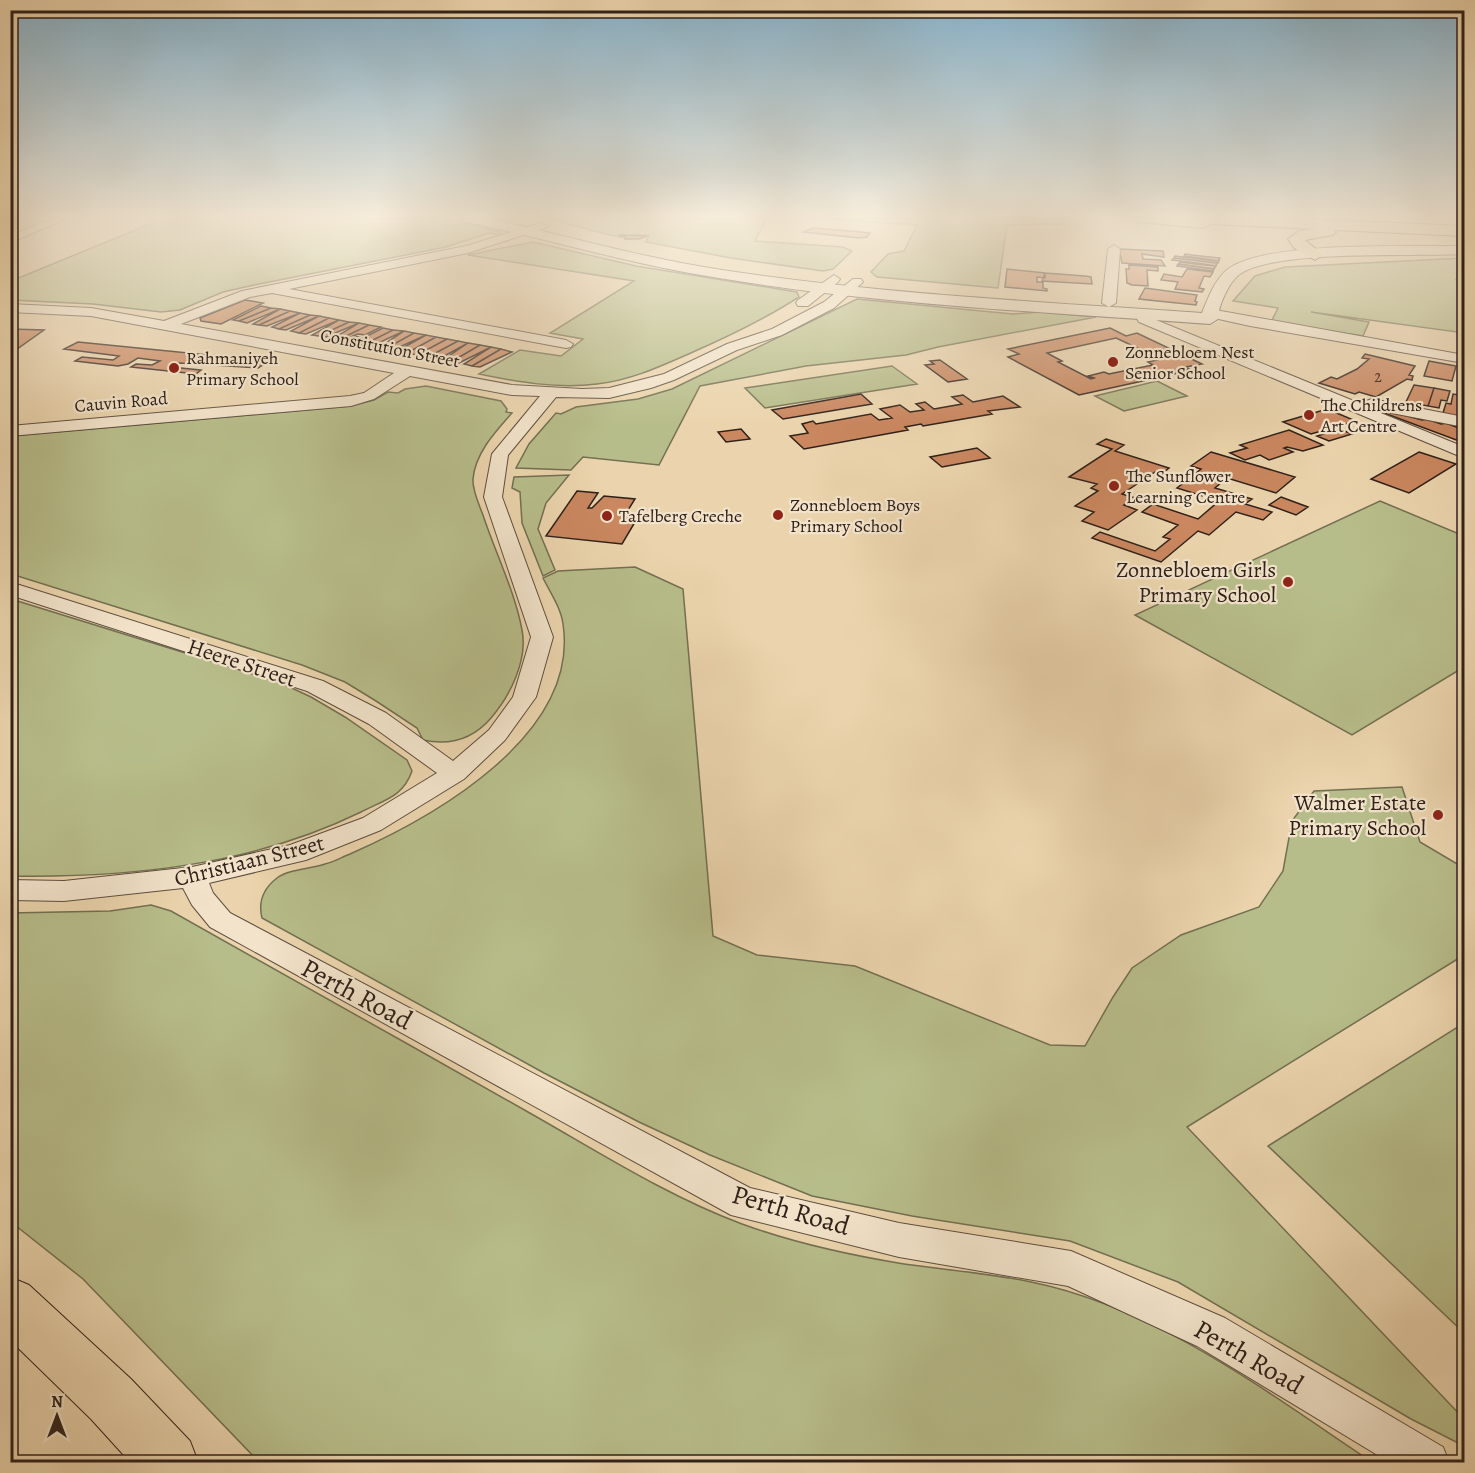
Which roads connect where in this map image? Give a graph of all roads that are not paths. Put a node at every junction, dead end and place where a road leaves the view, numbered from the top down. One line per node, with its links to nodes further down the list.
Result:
1 (279, 287): 8 (street)
2 (824, 287): 17 (street)
3 (851, 287): 17 (street)
4 (857, 287): 11 (street)
5 (863, 287): 9 (street)
6 (1111, 287): 9 (street)
7 (1222, 287): 11 (street)
8 (273, 288): 14 (street); 15 (street)
9 (1110, 303): 11 (street)
10 (10, 308): 14 (street, Constitution Street)
11 (1210, 316): 13 (street)
12 (1144, 319): 16 (street)
13 (1250, 322): 16 (street); 18 (street)
14 (167, 325): 19 (street, Constitution Street)
15 (566, 344)
16 (1232, 345): 21 (street)
17 (732, 347): 20 (street)
18 (1464, 359)
19 (407, 371): 20 (street, Constitution Street); 23 (street, Cauvin Road)
20 (550, 394): 26 (street, Christiaan Street)
21 (1322, 395): 22 (street); 24 (street)
22 (1464, 422)
23 (10, 431)
24 (1464, 453)
25 (10, 588): 26 (street, Heere Street)
26 (455, 773): 27 (street, Christiaan Street)
27 (192, 877): 28 (street, Christiaan Street); 31 (street, Perth Road)
28 (10, 890)
29 (10, 1303): 30 (main road)
30 (169, 1462)
31 (1428, 1462)

